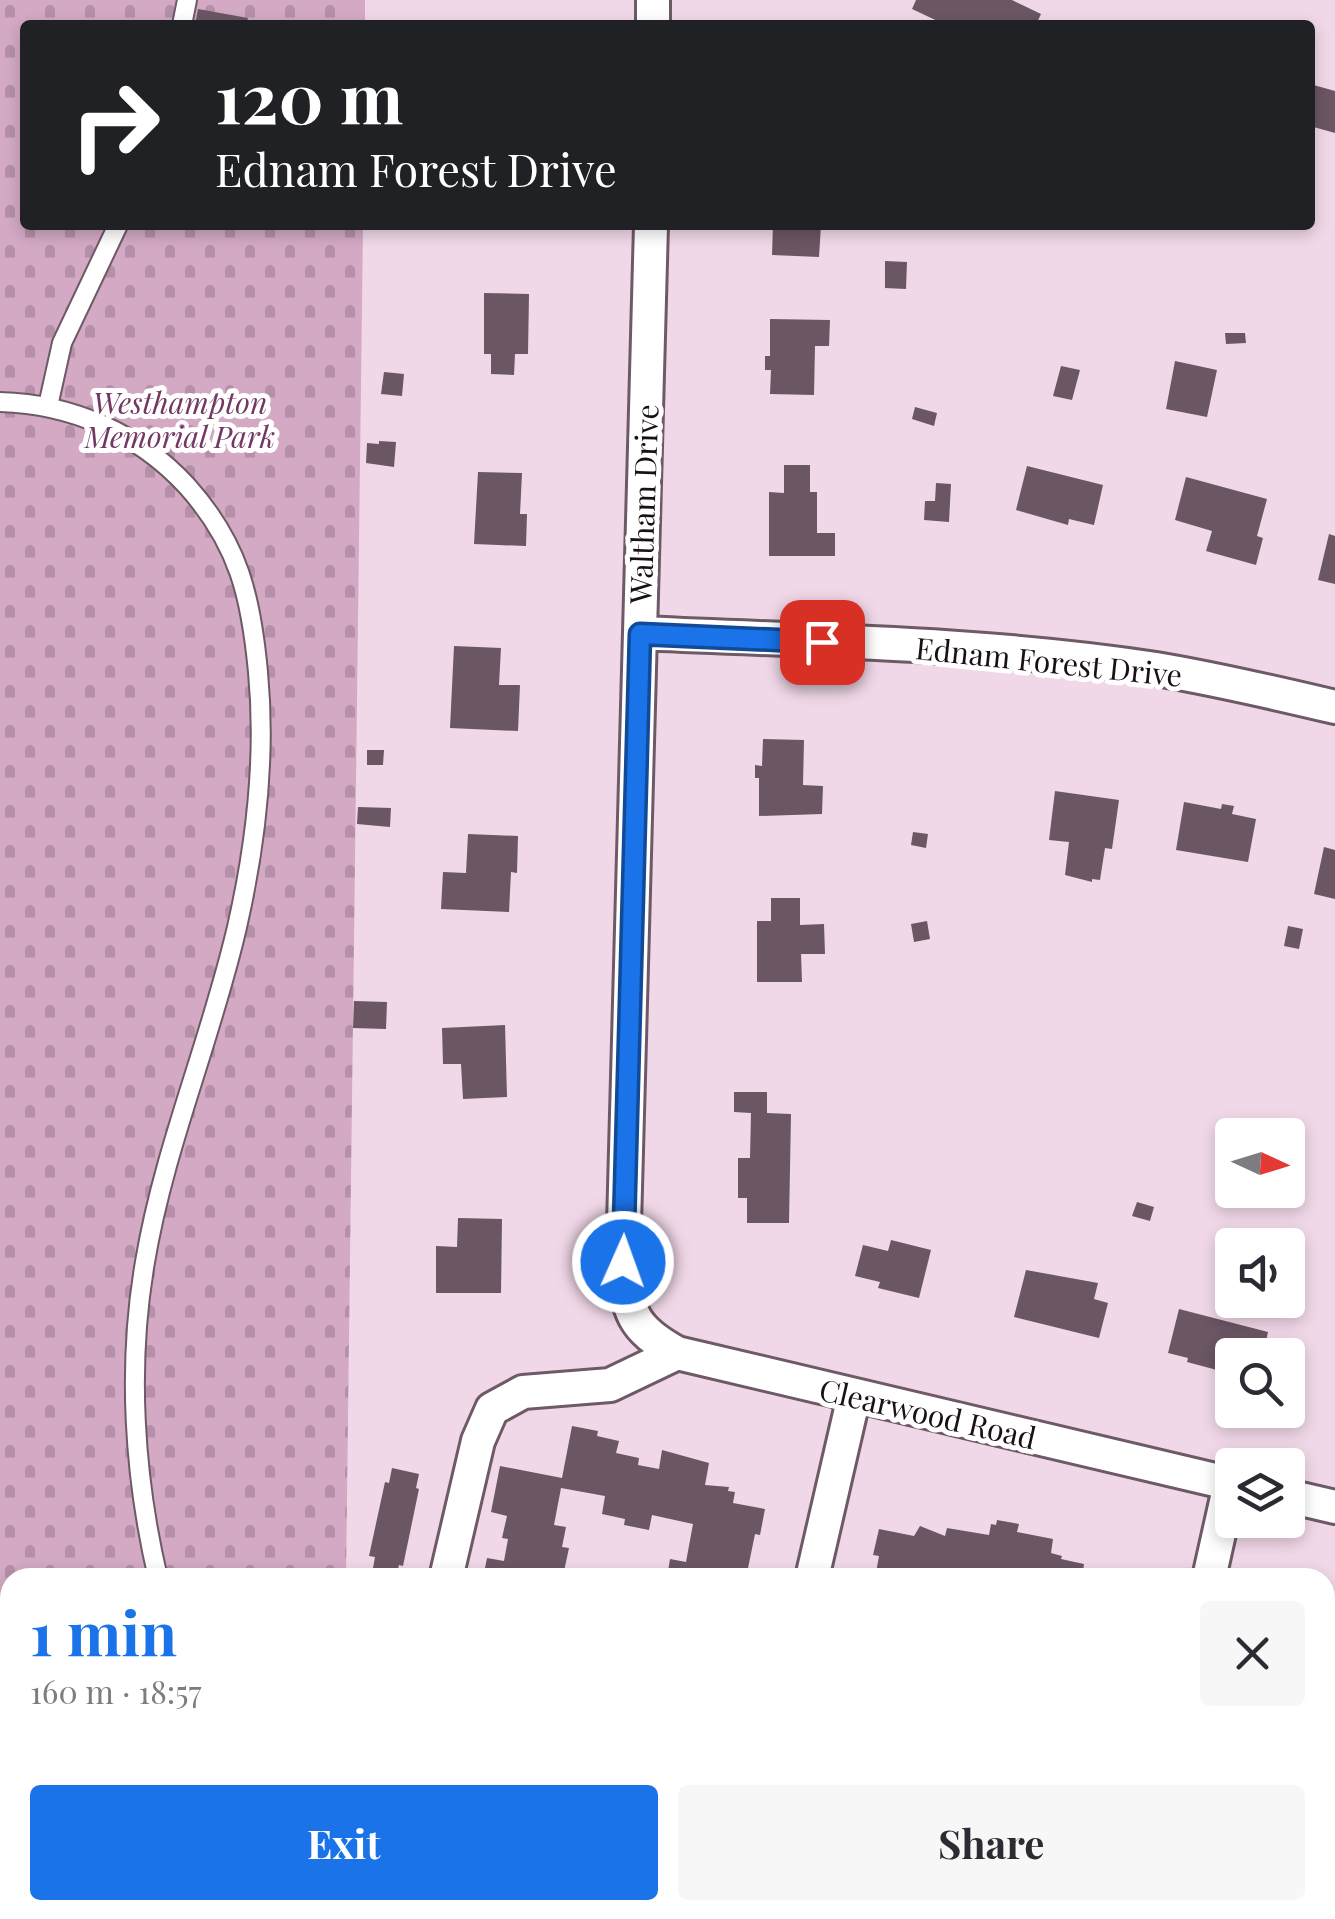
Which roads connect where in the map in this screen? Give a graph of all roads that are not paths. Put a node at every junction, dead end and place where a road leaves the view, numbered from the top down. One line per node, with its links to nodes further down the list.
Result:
1 (116, 230): 4 (lane)
2 (651, 230): 5 (street, Waltham Drive)
3 (0, 402): 4 (lane)
4 (48, 406): 14 (lane)
5 (640, 634): 6 (street, Ednam Forest Drive); 7 (street, Waltham Drive)
6 (1335, 707)
7 (634, 1321): 8 (street, Clearwood Road)
8 (677, 1353): 9 (street, Clearwood Road); 15 (street)
9 (854, 1396): 10 (street, Clearwood Road); 16 (street)
10 (1215, 1480)
11 (1305, 1500): 12 (street)
12 (1335, 1507)
13 (1218, 1538): 17 (street)
14 (156, 1568)
15 (448, 1568)
16 (814, 1568)
17 (1210, 1568)

